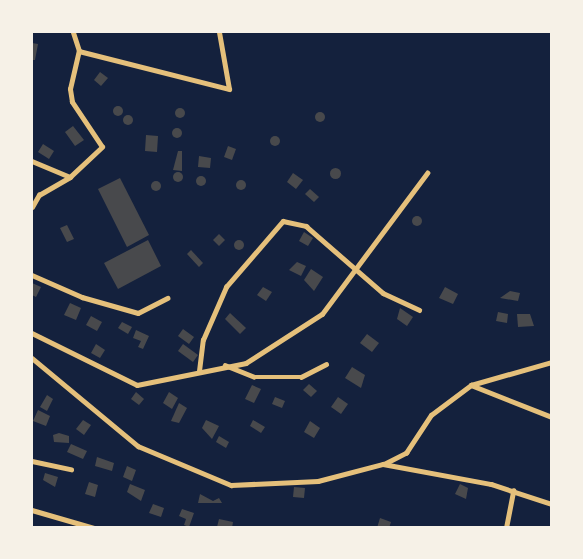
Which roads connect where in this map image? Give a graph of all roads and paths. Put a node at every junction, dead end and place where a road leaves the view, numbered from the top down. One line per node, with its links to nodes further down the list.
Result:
1 (73, 32): 3 (street)
2 (219, 32): 3 (street)
3 (79, 51): 6 (street)
4 (32, 161): 6 (street)
5 (427, 173): 8 (street)
6 (70, 177): 7 (street)
7 (32, 207)
8 (358, 267): 11 (street); 16 (street); 17 (street)
9 (32, 275): 10 (street)
10 (167, 298)
11 (419, 310)
12 (32, 334): 17 (street)
13 (32, 358): 21 (street)
14 (551, 362): 18 (street)
15 (326, 364): 16 (street)
16 (224, 365): 17 (street)
17 (199, 371)
18 (471, 385): 19 (street); 21 (street)
19 (551, 417)
20 (32, 461): 22 (street)
21 (383, 464): 23 (street)
22 (71, 469)
23 (513, 491): 24 (street); 27 (street)
24 (551, 504)
25 (32, 510): 26 (street)
26 (94, 527)
27 (506, 527)

